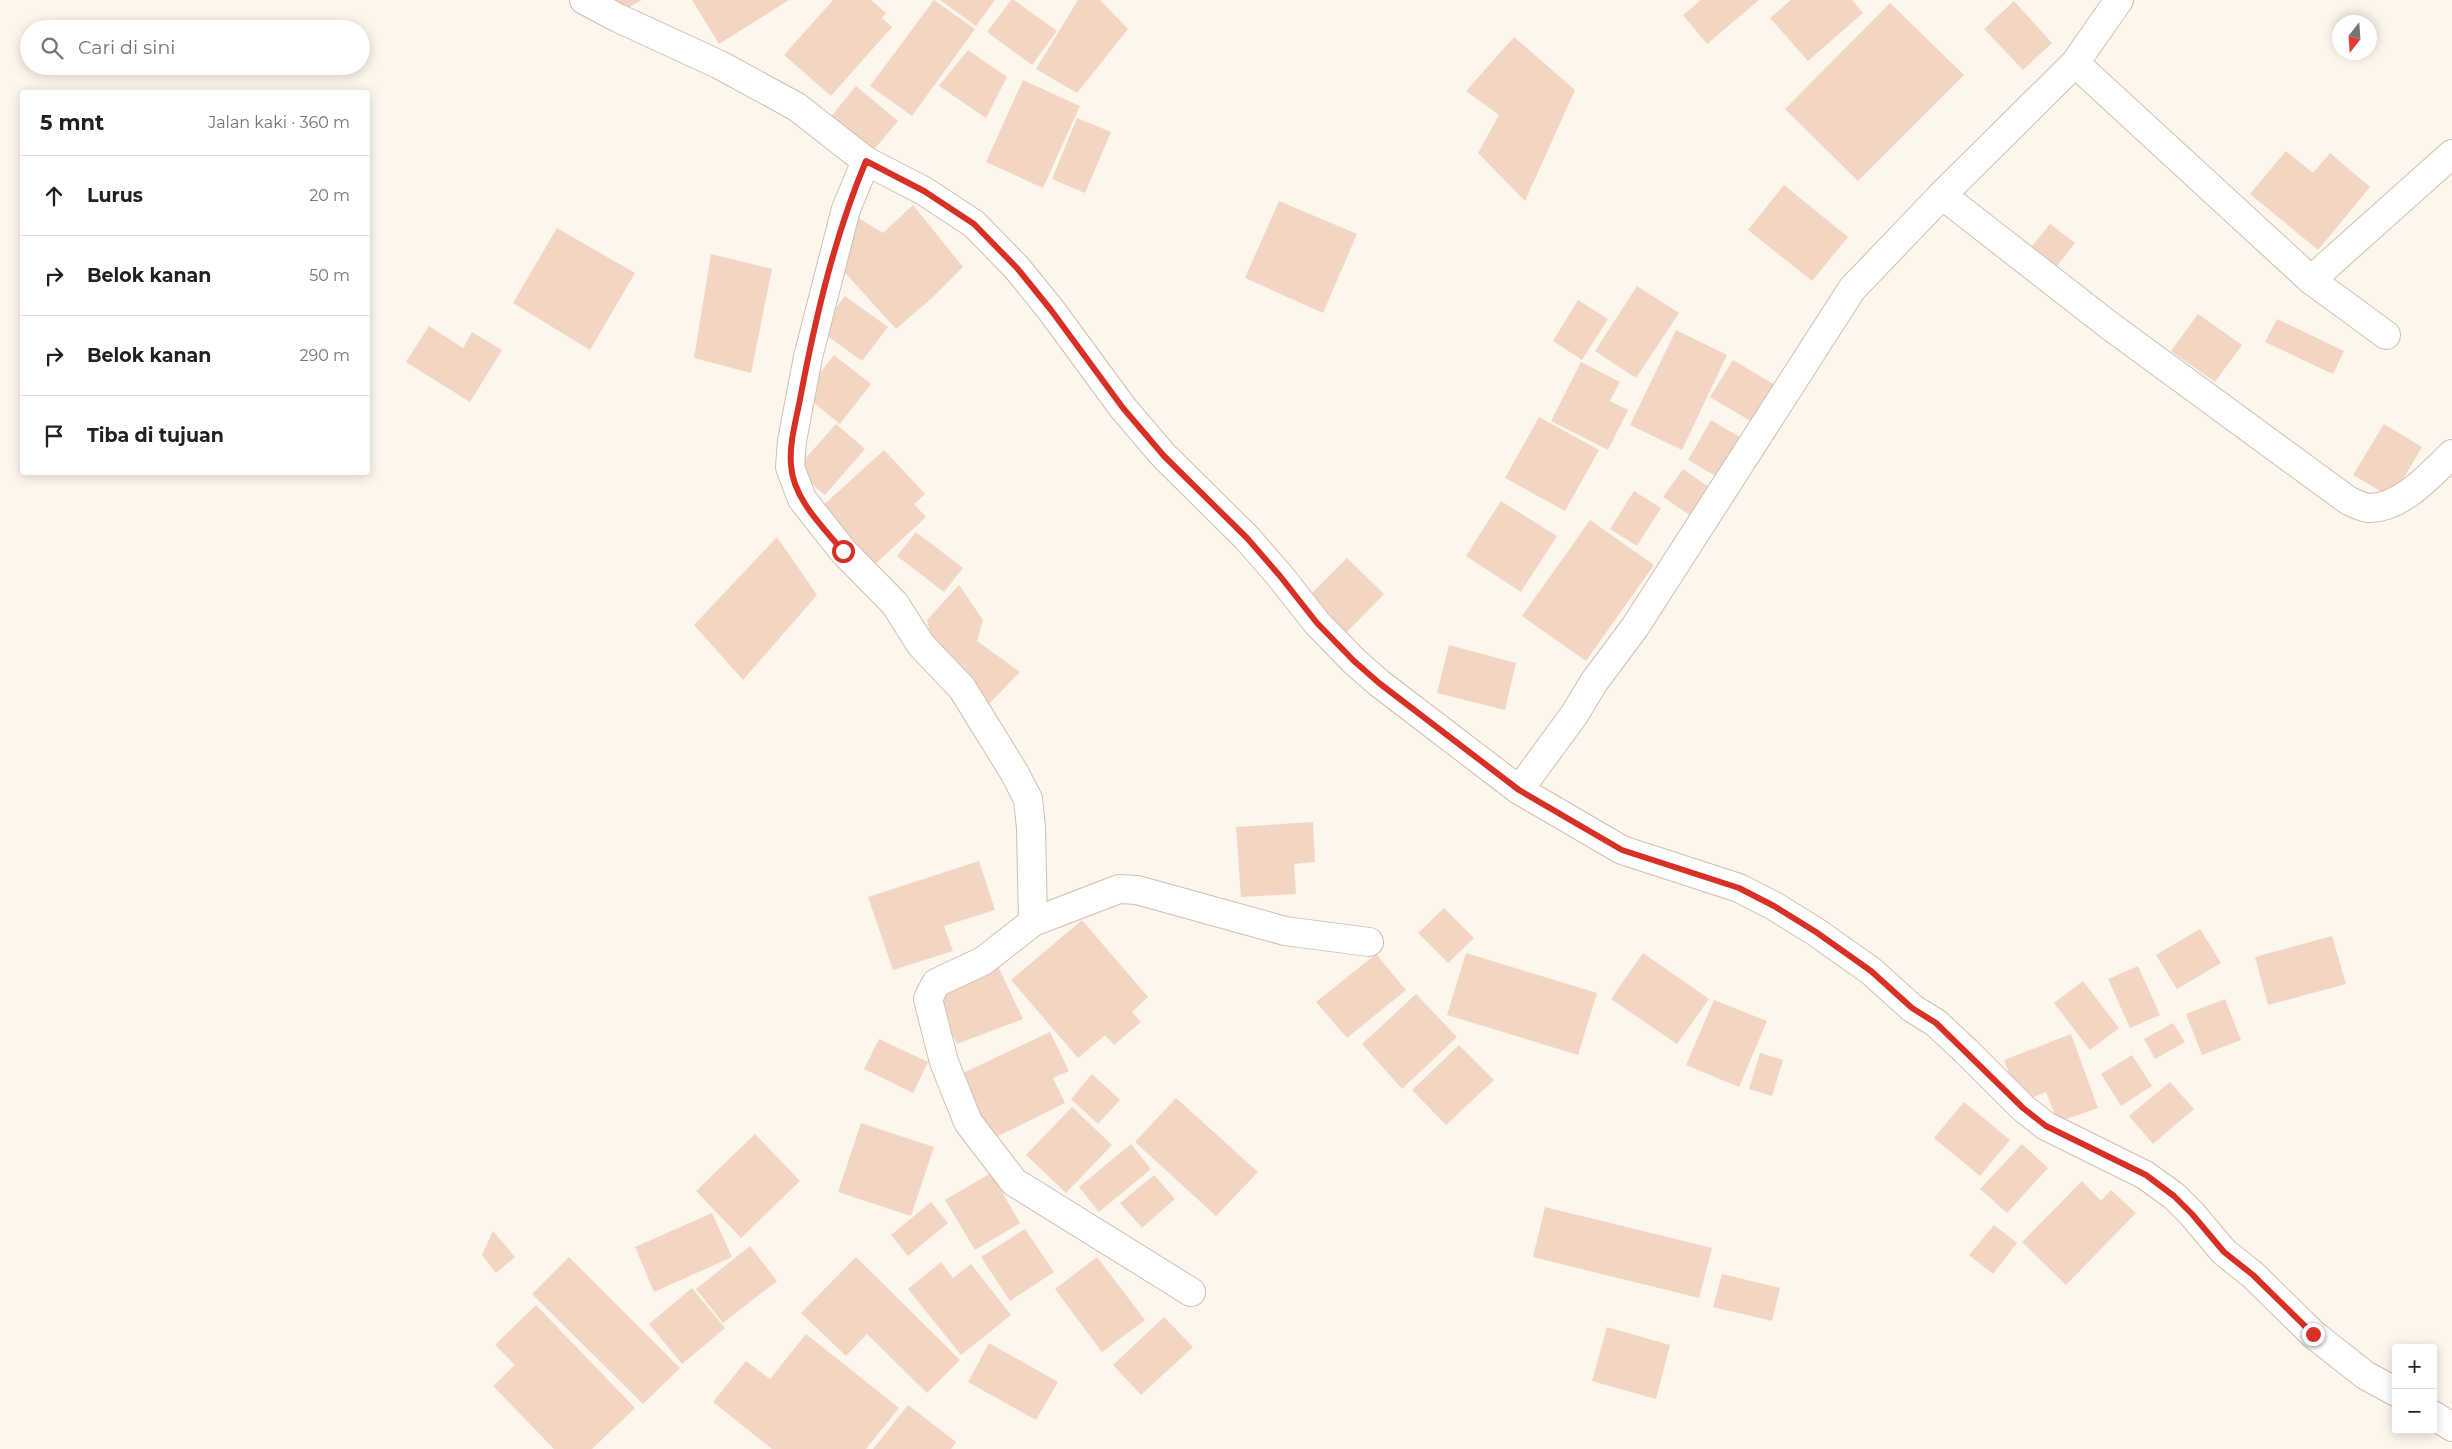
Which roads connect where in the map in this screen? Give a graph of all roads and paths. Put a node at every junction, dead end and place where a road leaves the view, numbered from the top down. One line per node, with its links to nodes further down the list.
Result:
1 (584, 0): 5 (street)
2 (2119, 0): 3 (street)
3 (2075, 63): 6 (street); 7 (street)
4 (2452, 154): 7 (street)
5 (866, 161): 10 (street); 11 (street)
6 (1942, 195): 9 (street); 10 (street)
7 (2311, 280): 8 (street)
8 (2386, 335)
9 (2452, 454)
10 (1519, 790): 14 (street)
11 (1033, 922): 12 (street); 13 (street)
12 (1369, 942)
13 (1191, 1292)
14 (2392, 1390)
15 (2437, 1418): 16 (street)
16 (2452, 1427)

